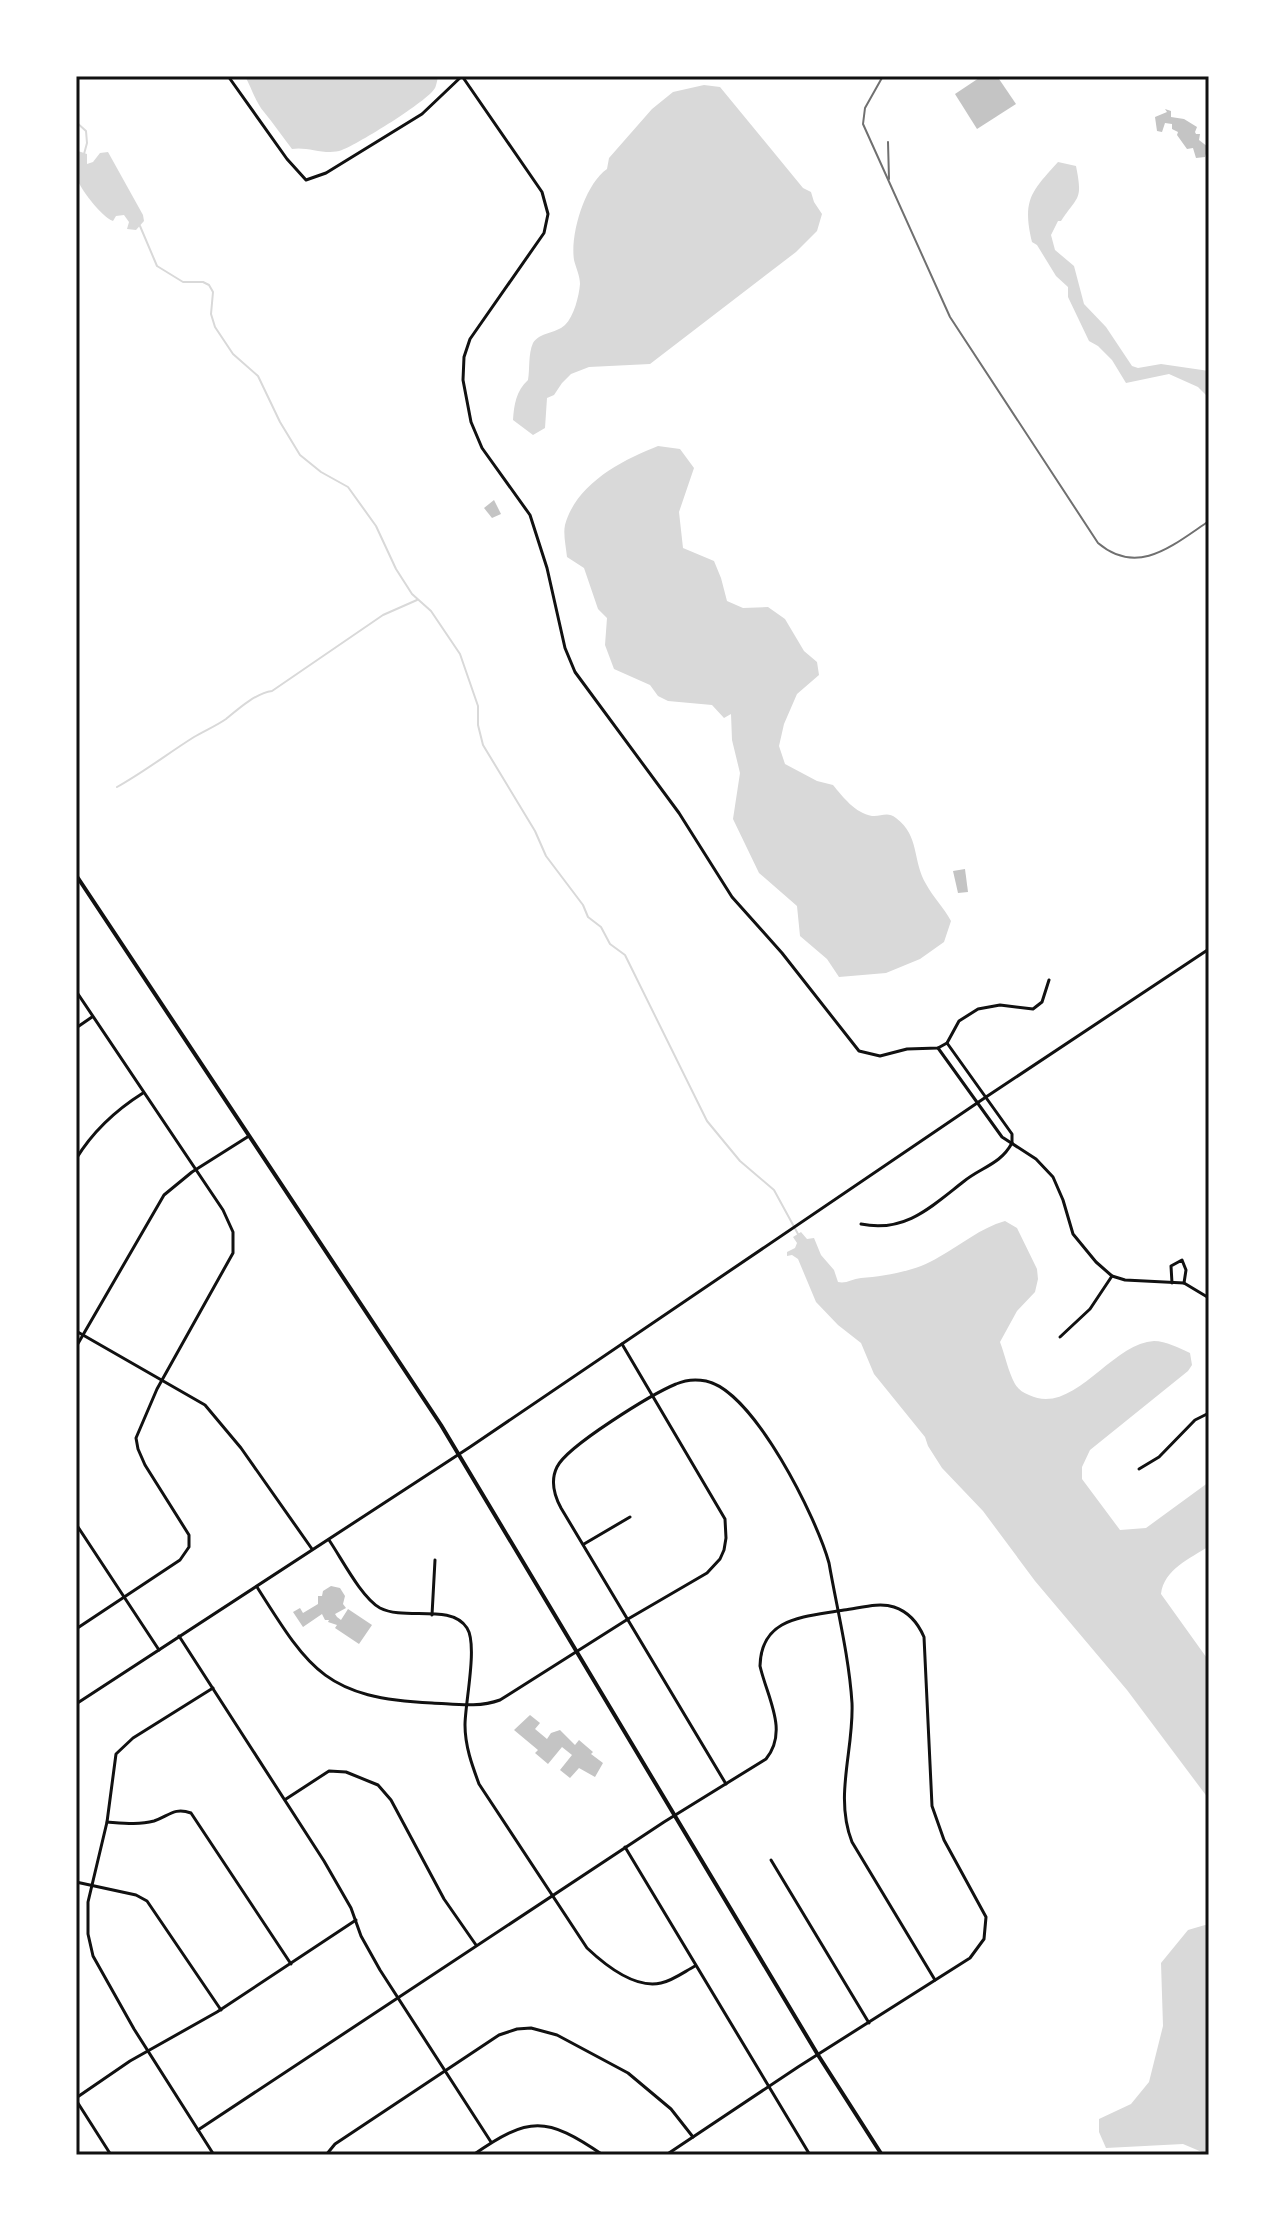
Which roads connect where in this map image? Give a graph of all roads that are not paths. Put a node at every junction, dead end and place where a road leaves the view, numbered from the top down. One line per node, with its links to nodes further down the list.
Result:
1 (228, 76): 2 (street)
2 (462, 76): 10 (street)
3 (76, 875): 14 (main road)
4 (1209, 950): 12 (street)
5 (1049, 980): 9 (street)
6 (76, 991): 7 (street)
7 (92, 1017): 8 (street); 11 (street)
8 (76, 1028)
9 (947, 1043): 10 (street); 12 (street)
10 (938, 1048): 13 (street)
11 (143, 1093): 16 (street); 17 (street)
12 (986, 1097): 13 (street); 15 (street)
13 (977, 1103): 15 (street); 26 (street)
14 (249, 1136): 17 (street); 31 (main road)
15 (1012, 1143): 18 (street); 19 (street)
16 (76, 1159)
17 (195, 1170): 24 (street); 28 (street)
18 (861, 1224)
19 (1112, 1276): 20 (street); 25 (street)
20 (1172, 1283): 21 (street); 21 (street)
21 (1184, 1283): 22 (street)
22 (1209, 1298)
23 (76, 1331): 24 (street)
24 (83, 1335): 27 (street); 28 (street)
25 (1060, 1337)
26 (622, 1344): 29 (street); 31 (street)
27 (76, 1347)
28 (162, 1380): 37 (street); 40 (street)
29 (652, 1397): 36 (street); 41 (street); 43 (street)
30 (1209, 1413): 32 (street)
31 (459, 1455): 35 (street); 47 (main road)
32 (1139, 1469)
33 (630, 1517): 36 (street)
34 (76, 1524): 40 (street)
35 (328, 1539): 37 (street); 42 (street)
36 (584, 1544): 43 (street)
37 (312, 1549): 39 (street)
38 (435, 1560): 42 (street)
39 (256, 1586): 45 (street); 50 (street)
40 (124, 1597): 44 (street); 46 (street)
41 (838, 1612): 51 (street); 64 (street); 64 (street)
42 (432, 1615): 50 (street)
43 (628, 1619): 47 (street); 51 (street)
44 (76, 1629)
45 (179, 1636): 46 (street); 48 (street)
46 (159, 1650): 49 (street)
47 (577, 1653): 50 (street); 53 (main road)
48 (213, 1688): 52 (street); 54 (street)
49 (76, 1704)
50 (467, 1704): 59 (street)
51 (726, 1784): 53 (street)
52 (285, 1800): 60 (street); 61 (street)
53 (675, 1815): 55 (street); 69 (main road)
54 (107, 1822): 58 (street); 62 (street)
55 (625, 1847): 59 (street); 63 (street)
56 (771, 1860): 67 (street)
57 (76, 1882): 58 (street)
58 (91, 1885): 66 (street); 68 (street)
59 (551, 1896): 61 (street); 63 (street)
60 (356, 1920): 62 (street); 65 (street)
61 (476, 1945): 65 (street)
62 (291, 1964): 66 (street)
63 (695, 1966): 71 (street)
64 (935, 1980): 67 (street)
65 (398, 1998): 70 (street); 73 (street)
66 (221, 2010): 68 (street)
67 (869, 2023): 69 (street)
68 (148, 2051): 72 (street); 73 (street)
69 (818, 2055): 71 (street); 83 (main road)
70 (444, 2072): 74 (street); 75 (street); 76 (street)
71 (767, 2087): 74 (street); 82 (street)
72 (76, 2099): 77 (street)
73 (198, 2130): 78 (street)
74 (693, 2137): 81 (street)
75 (491, 2142): 79 (street); 80 (street)
76 (327, 2152)
77 (111, 2155)
78 (214, 2155)
79 (473, 2155)
80 (603, 2155)
81 (666, 2155)
82 (810, 2155)
83 (882, 2155)

